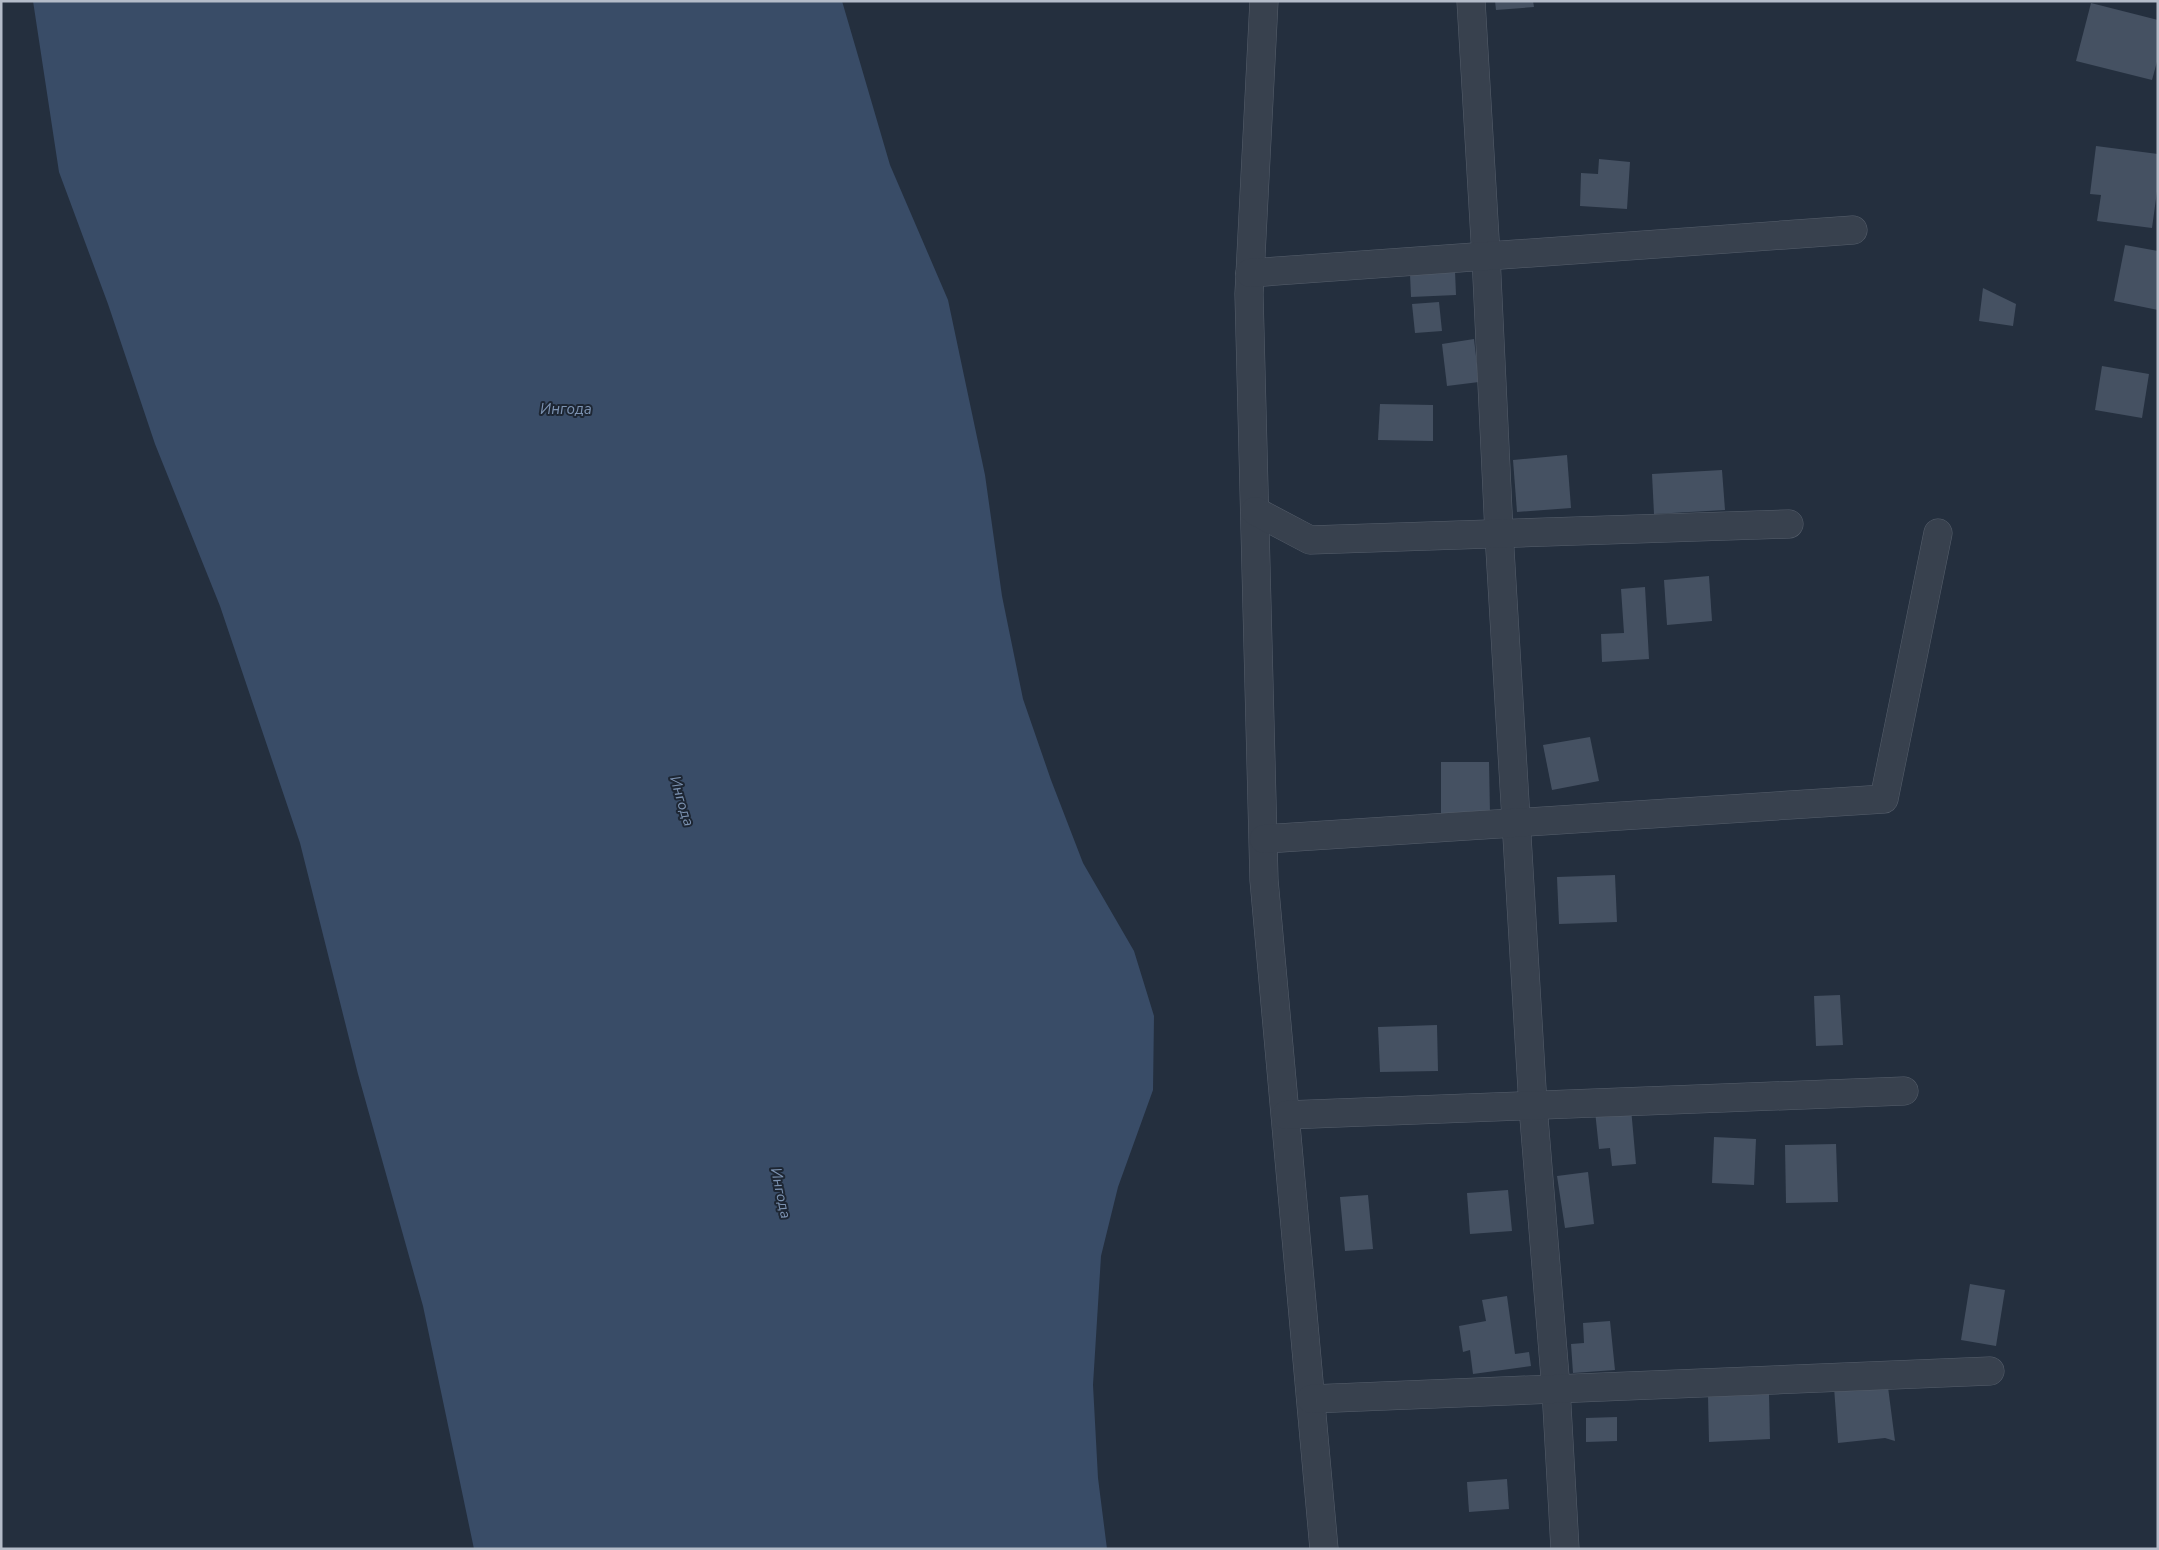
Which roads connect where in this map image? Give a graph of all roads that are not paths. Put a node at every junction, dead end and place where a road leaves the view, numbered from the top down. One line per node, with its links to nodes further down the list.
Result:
1 (1264, 1): 5 (street)
2 (1471, 1): 4 (street)
3 (1853, 230): 4 (street)
4 (1486, 256): 5 (street); 8 (street)
5 (1250, 273): 6 (street)
6 (1255, 511): 8 (street); 11 (street)
7 (1789, 524): 8 (street)
8 (1499, 533): 10 (street)
9 (1938, 533): 10 (street)
10 (1518, 823): 11 (street); 13 (street)
11 (1264, 839): 14 (street)
12 (1904, 1091): 13 (street)
13 (1533, 1106): 14 (street); 16 (street)
14 (1286, 1115): 17 (street)
15 (1990, 1371): 16 (street)
16 (1556, 1389): 17 (street); 19 (street)
17 (1311, 1399): 18 (street)
18 (1324, 1549)
19 (1565, 1549)

